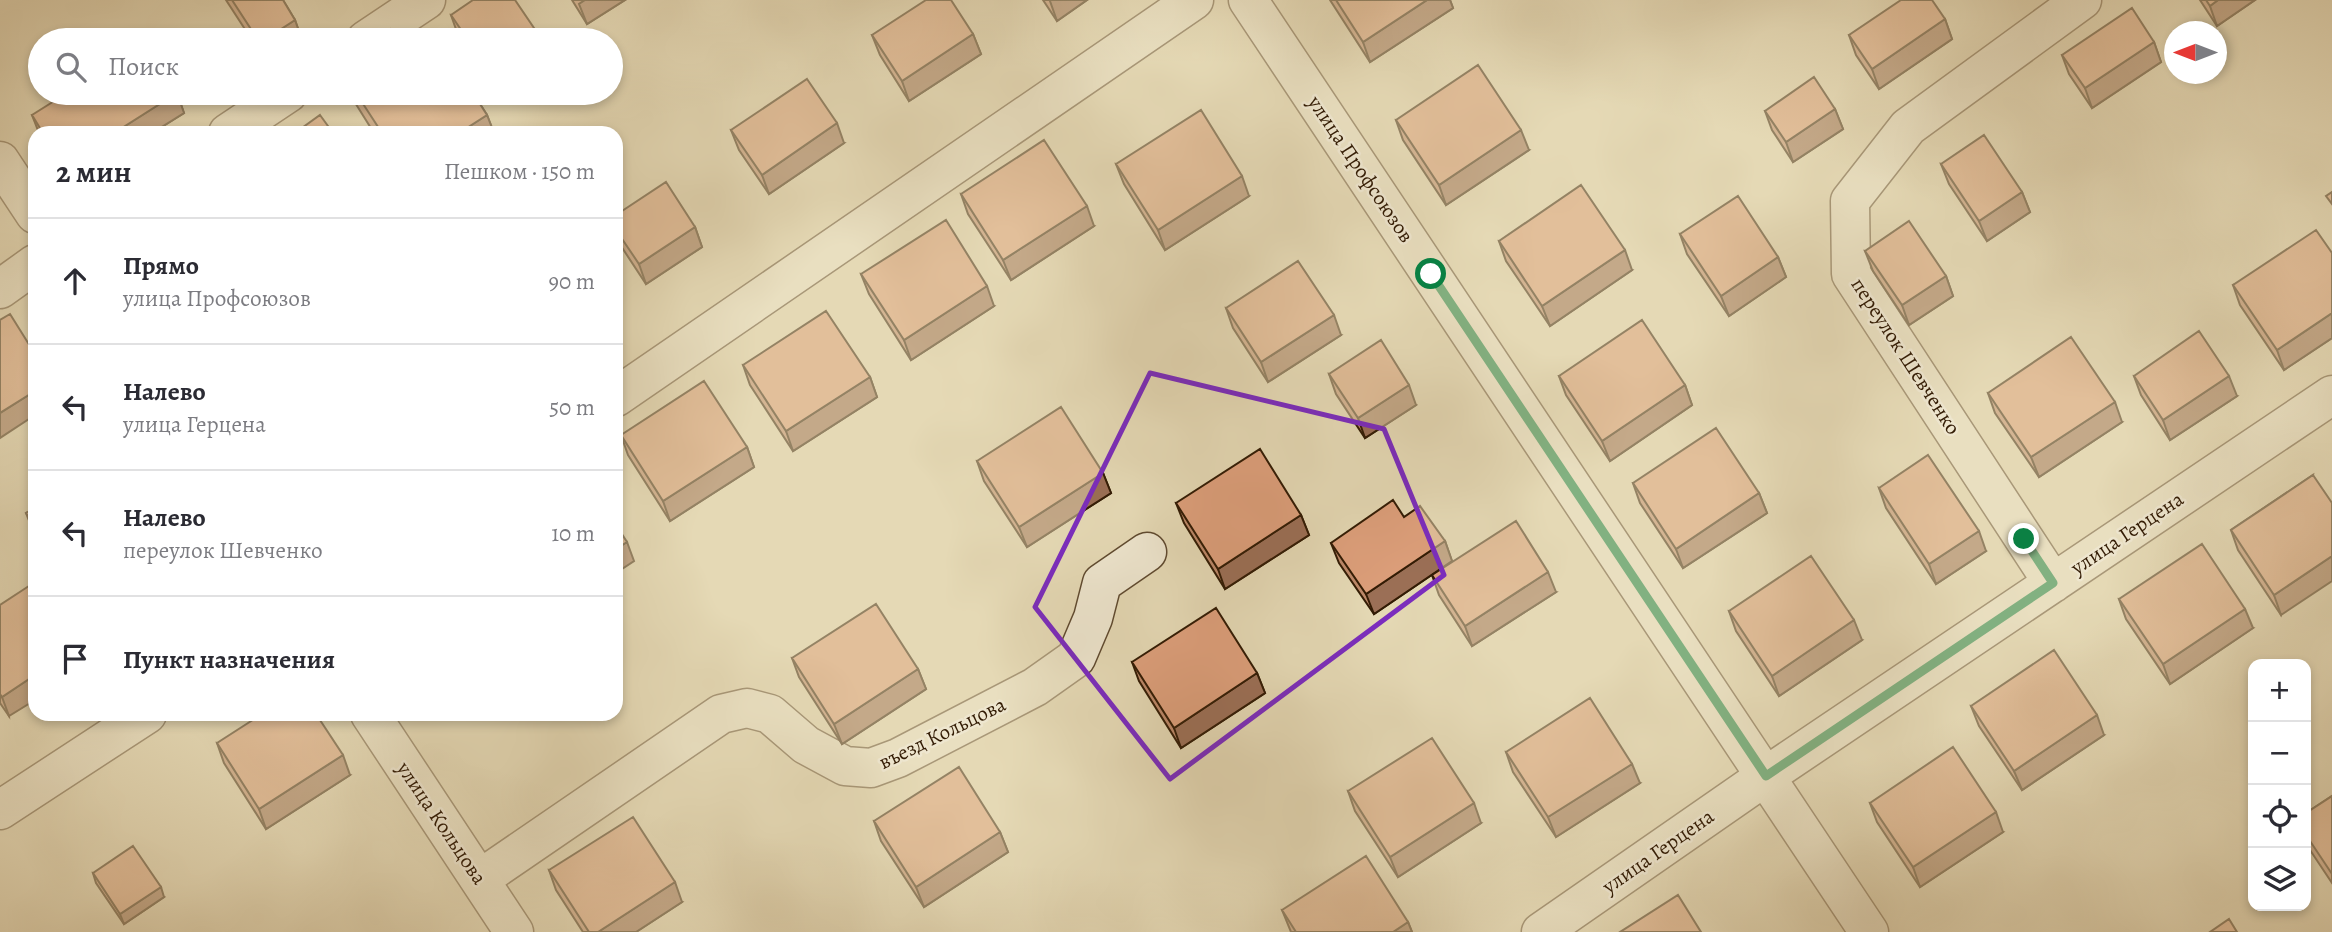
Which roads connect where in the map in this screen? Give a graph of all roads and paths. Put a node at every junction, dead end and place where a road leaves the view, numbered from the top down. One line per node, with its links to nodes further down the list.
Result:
1 (426, 0): 5 (street)
2 (1194, 0): 12 (street)
3 (1248, 0): 18 (street, улица Профсоюзов)
4 (2082, 0): 15 (street, переулок Шевченко)
5 (384, 28)
6 (270, 105): 7 (street)
7 (238, 126)
8 (0, 161): 9 (street)
9 (28, 203)
10 (28, 269): 11 (street)
11 (0, 289)
12 (623, 392)
13 (2332, 395): 15 (street, улица Герцена)
14 (1147, 552): 20 (street, въезд Кольцова)
15 (2053, 583): 18 (street, улица Герцена)
16 (136, 721): 19 (street)
17 (375, 721): 20 (street, улица Кольцова)
18 (1766, 776): 22 (street, улица Герцена); 23 (street, улица Профсоюзов)
19 (0, 810)
20 (480, 879): 21 (street, улица Кольцова)
21 (513, 932)
22 (1541, 932)
23 (1870, 932)

